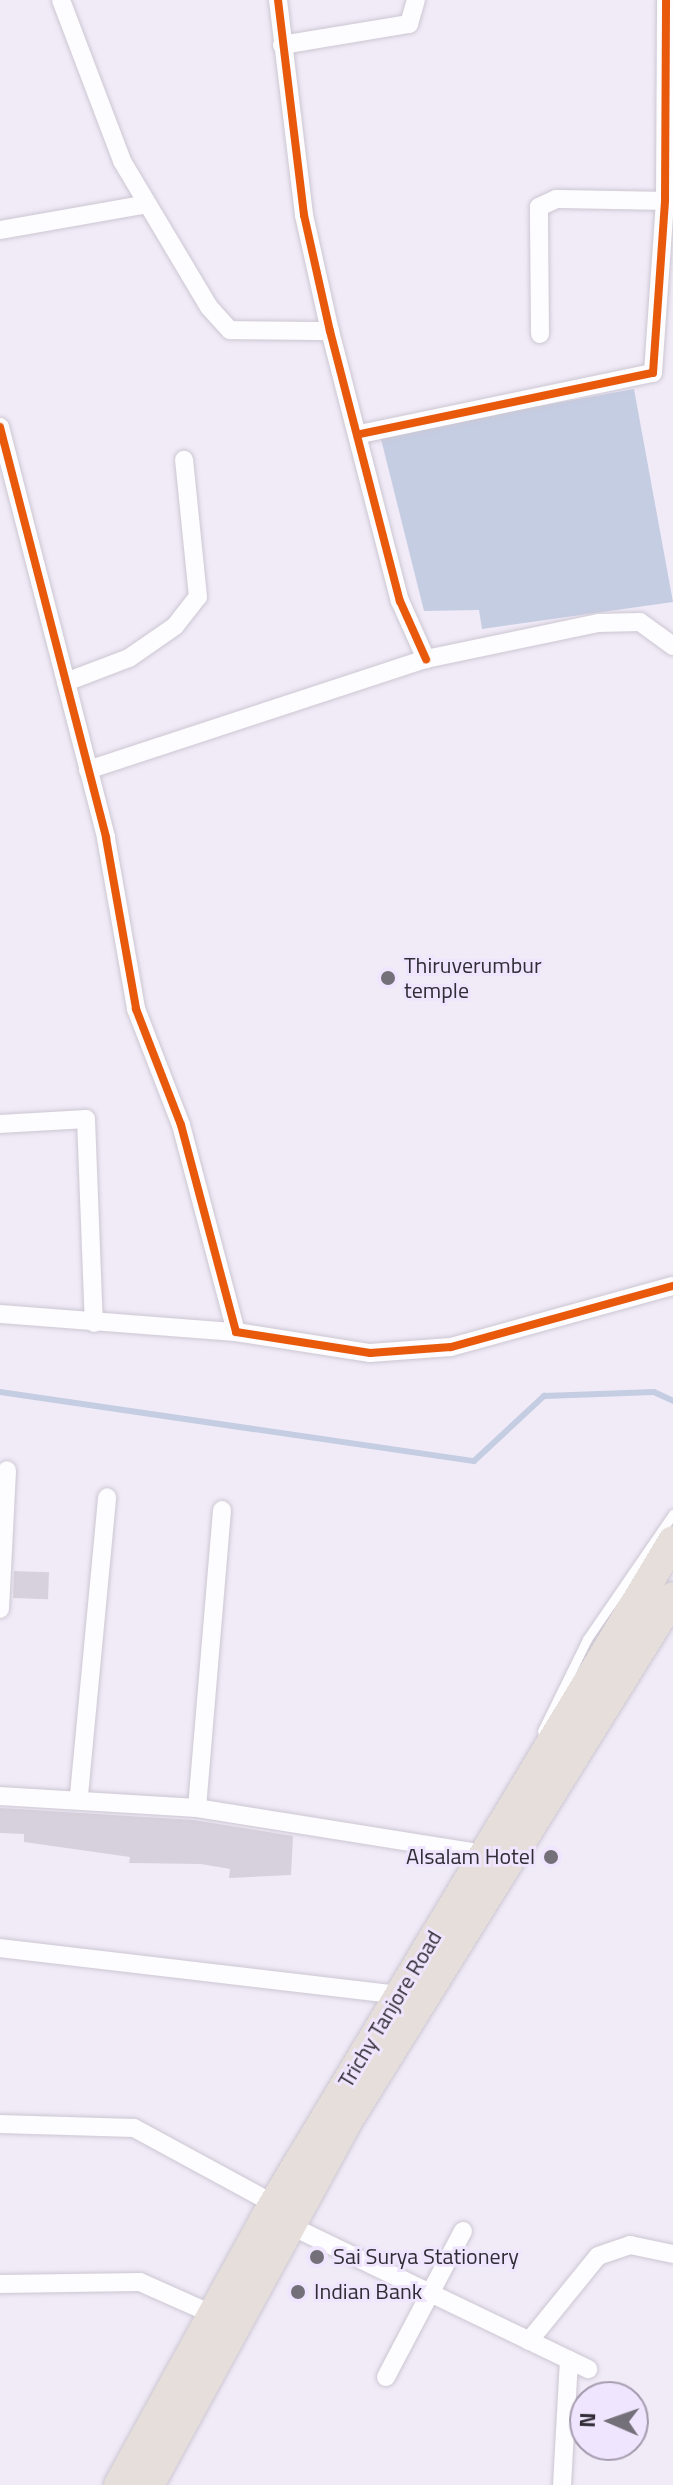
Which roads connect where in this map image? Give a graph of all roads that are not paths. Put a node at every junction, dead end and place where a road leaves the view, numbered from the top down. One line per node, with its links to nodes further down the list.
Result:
1 (61, 0): 7 (street)
2 (278, 0): 5 (street)
3 (416, 0): 5 (street)
4 (666, 0): 6 (street)
5 (282, 45): 9 (street)
6 (669, 200): 10 (street); 12 (street)
7 (147, 204): 8 (street); 9 (street)
8 (0, 230)
9 (330, 331): 12 (street)
10 (540, 334)
11 (0, 427): 14 (street)
12 (360, 434): 16 (street)
13 (184, 460): 17 (street)
14 (6, 472): 17 (street)
15 (673, 646): 16 (street)
16 (426, 659): 18 (street)
17 (66, 682): 18 (street)
18 (88, 770): 23 (street)
19 (0, 1124): 22 (street)
20 (673, 1286): 23 (street)
21 (0, 1314): 22 (street)
22 (94, 1323): 23 (street)
23 (236, 1332)
24 (7, 1470): 30 (street)
25 (107, 1497): 31 (street)
26 (222, 1510): 33 (street)
27 (673, 1514): 34 (lane)
28 (673, 1541): 34 (highway, Trichy Tanjore Road)
29 (673, 1597): 39 (highway, Trichy Tanjore Road)
30 (0, 1609)
31 (79, 1795): 32 (street); 33 (street)
32 (0, 1796)
33 (197, 1808): 35 (street)
34 (511, 1808): 35 (highway, Trichy Tanjore Road)
35 (484, 1854): 37 (highway, Trichy Tanjore Road)
36 (0, 1948): 37 (street)
37 (398, 1995): 39 (highway, Trichy Tanjore Road)
38 (0, 2124): 39 (street)
39 (282, 2215): 43 (street); 44 (highway, Trichy Tanjore Road); 50 (highway, Trichy Tanjore Road)
40 (463, 2231): 43 (street)
41 (673, 2254): 45 (street)
42 (0, 2284): 44 (street)
43 (432, 2297): 45 (street); 48 (street)
44 (212, 2314): 49 (highway, Trichy Tanjore Road)
45 (529, 2341): 46 (street)
46 (569, 2360): 47 (street); 51 (street)
47 (588, 2369)
48 (386, 2377)
49 (119, 2485)
50 (149, 2485)
51 (562, 2485)

